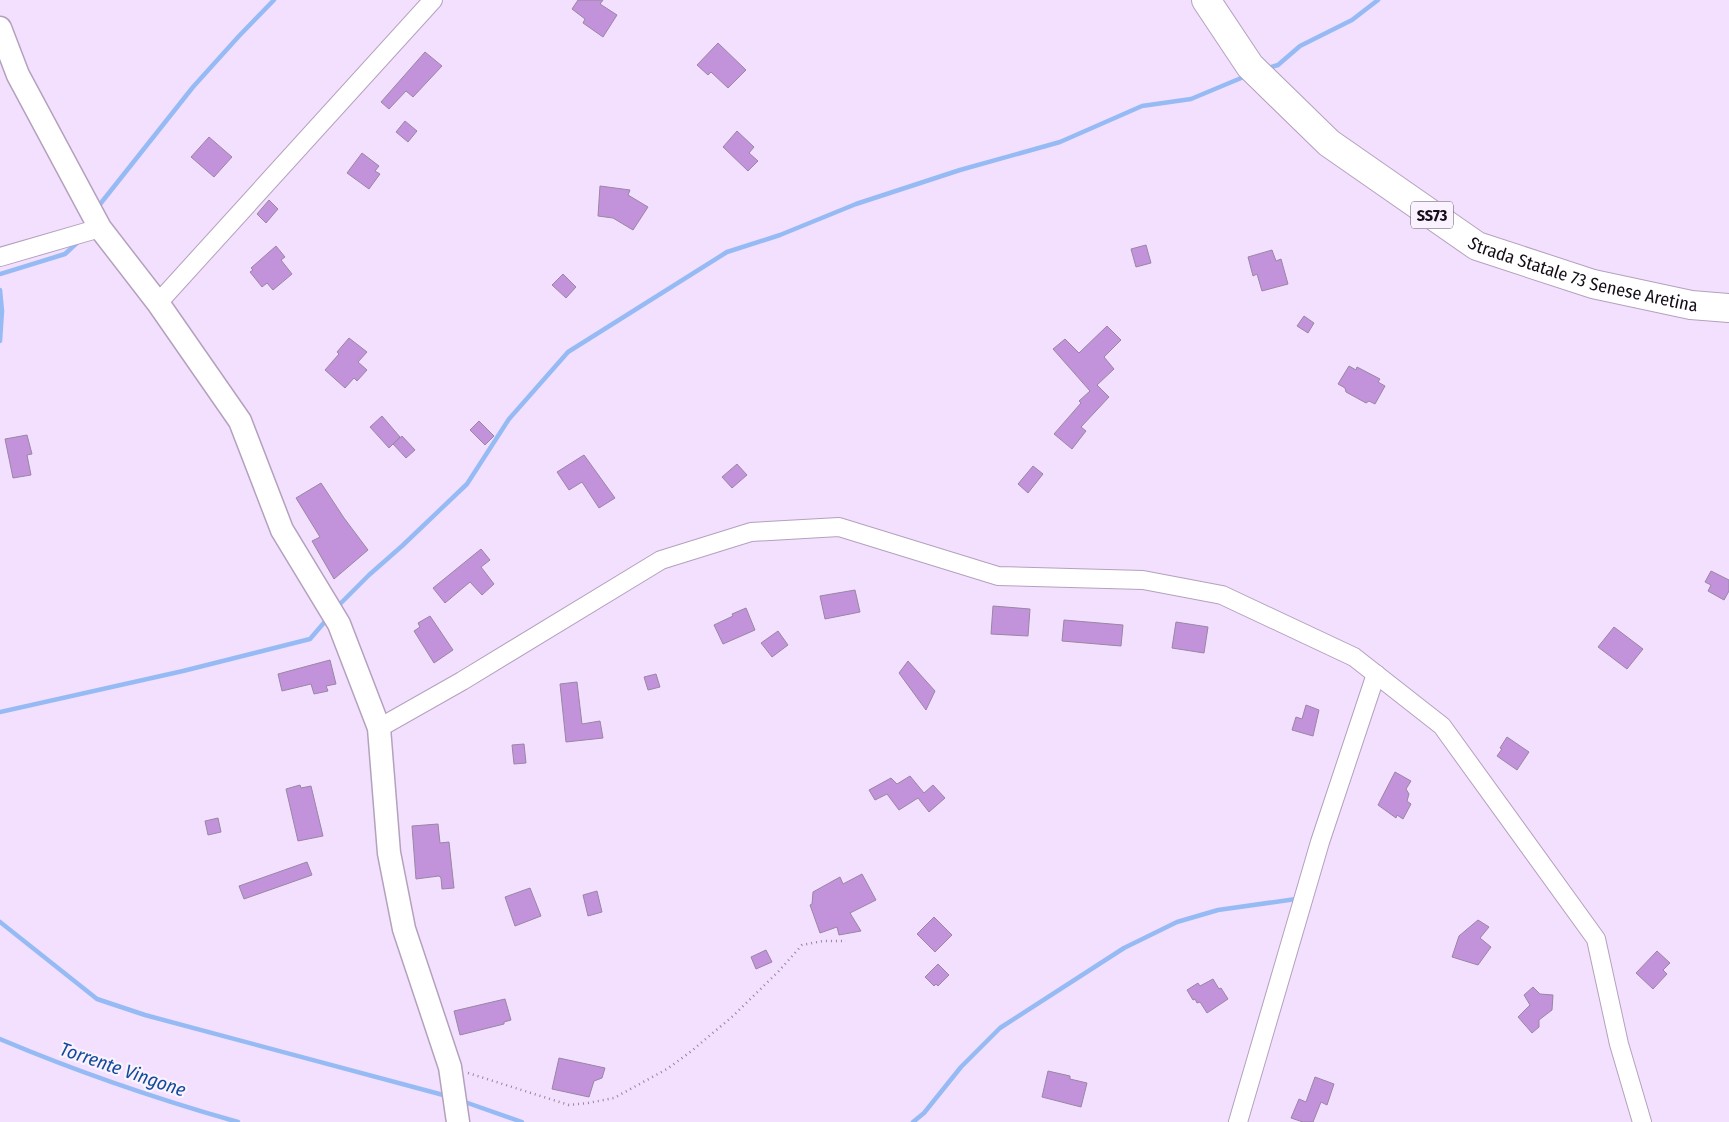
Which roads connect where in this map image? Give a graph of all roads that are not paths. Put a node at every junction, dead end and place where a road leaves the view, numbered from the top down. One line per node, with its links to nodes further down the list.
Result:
1 (433, 0): 6 (street)
2 (1206, 0): 7 (main road, Strada Statale 73 Senese Aretina / SS73)
3 (0, 28): 4 (street)
4 (100, 228): 5 (street); 6 (street)
5 (0, 257)
6 (158, 303): 9 (street)
7 (1729, 308)
8 (1376, 674): 9 (street); 11 (street); 12 (street)
9 (380, 728): 10 (street)
10 (458, 1122)
11 (1238, 1122)
12 (1642, 1122)

